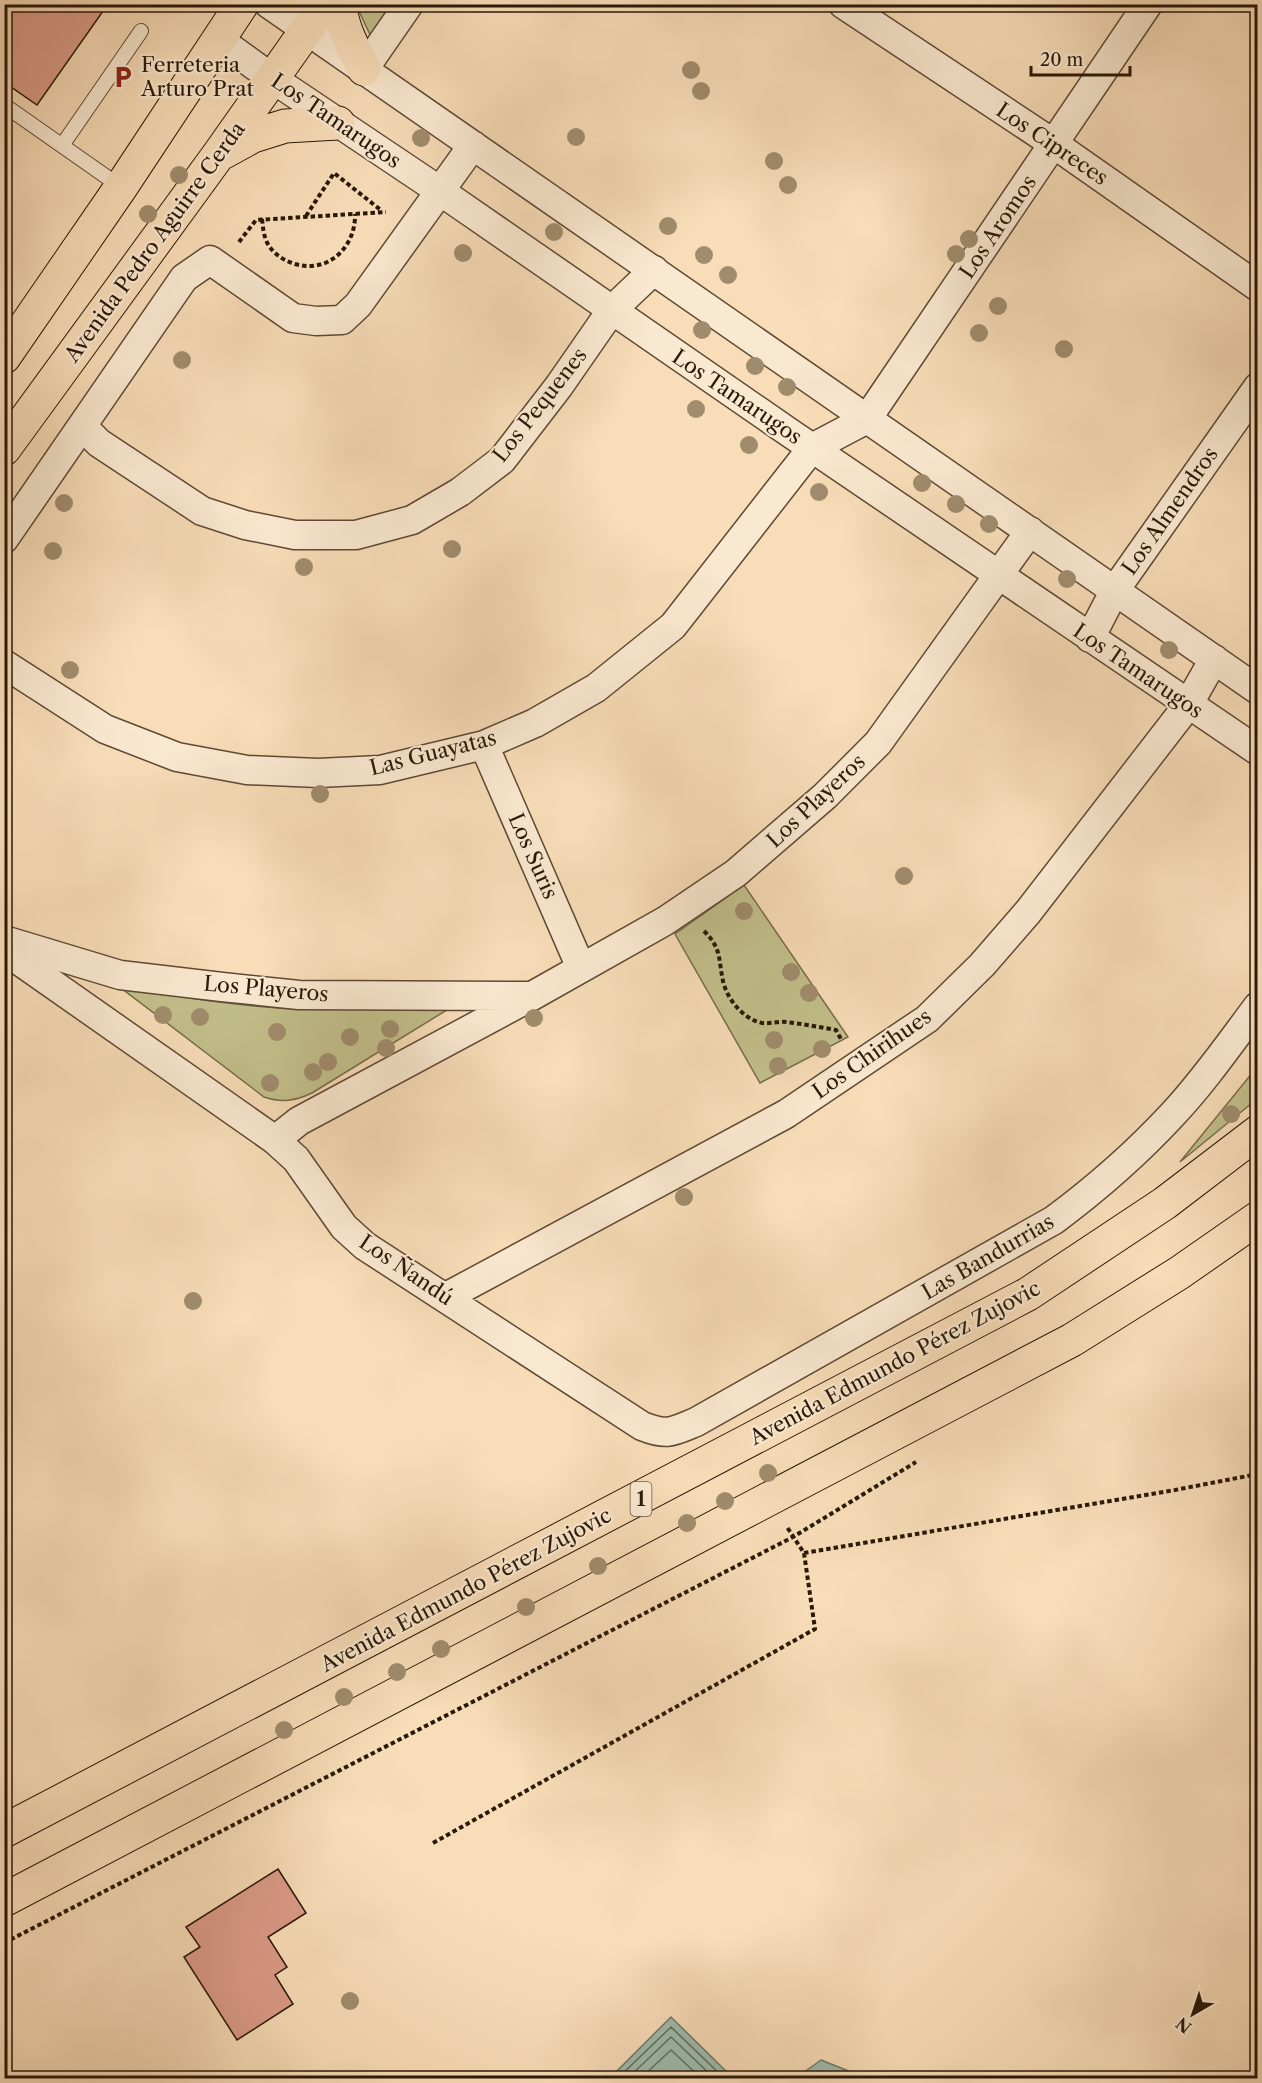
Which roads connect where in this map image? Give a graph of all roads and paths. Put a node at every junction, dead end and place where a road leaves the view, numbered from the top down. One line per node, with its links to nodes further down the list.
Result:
1 (242, 4): 10 (main road)
2 (269, 4): 9 (street)
3 (325, 4): 9 (main road, Avenida Pedro Aguirre Cerda)
4 (340, 4): 11 (main road)
5 (409, 4): 11 (street)
6 (843, 4): 16 (street, Los Cipreces)
7 (1148, 4): 16 (street, Los Aromos)
8 (141, 31): 15 (lane)
9 (307, 31): 11 (street); 12 (main road, Avenida Pedro Aguirre Cerda)
10 (218, 39): 12 (street, Los Tamarugos); 19 (main road)
11 (364, 69): 17 (street)
12 (273, 79): 14 (street, Los Tamarugos); 18 (main road, Avenida Pedro Aguirre Cerda)
13 (4, 105): 15 (lane)
14 (338, 123): 18 (main road); 20 (street, Los Tamarugos)
15 (63, 144): 19 (lane)
16 (1054, 144): 28 (street, Los Cipreces); 32 (street, Los Aromos)
17 (472, 145): 20 (street); 27 (street)
18 (219, 154): 35 (main road, Avenida Pedro Aguirre Cerda)
19 (121, 187): 30 (main road)
20 (440, 191): 26 (street); 29 (street, Los Tamarugos)
21 (383, 212): 22 (path); 23 (path); 24 (path)
22 (392, 212)
23 (355, 213): 24 (path); 25 (path)
24 (305, 217): 25 (path)
25 (262, 219): 26 (path)
26 (210, 260): 33 (street)
27 (654, 270): 29 (street, Los Pequenes); 32 (street)
28 (1257, 287)
29 (611, 311): 33 (street, Los Pequenes); 34 (street, Los Tamarugos)
30 (4, 357)
31 (1257, 387): 39 (street, Los Almendros)
32 (867, 419): 34 (street, Las Guayatas); 36 (street)
33 (82, 426): 37 (street)
34 (812, 448): 38 (street, Los Tamarugos); 45 (street, Las Guayatas)
35 (4, 449)
36 (1030, 531): 38 (street, Los Playeros); 39 (street)
37 (4, 539)
38 (998, 575): 40 (street, Los Tamarugos); 47 (street, Los Playeros)
39 (1114, 590): 40 (street, Los Almendros); 41 (street)
40 (1090, 638): 44 (street, Los Tamarugos)
41 (1214, 659): 43 (street); 44 (street, Los Chirihues)
42 (4, 664): 45 (street, Las Guayatas)
43 (1257, 690)
44 (1188, 705): 46 (street, Los Tamarugos); 53 (street, Los Chirihues)
45 (484, 745): 50 (street, Los Suris)
46 (1257, 751)
47 (685, 908): 50 (street, Los Playeros); 53 (path)
48 (4, 940): 51 (street, Los Playeros)
49 (4, 950): 55 (street, Los Ñandú)
50 (581, 968): 51 (street, Los Playeros)
51 (532, 996): 55 (street, Los Playeros)
52 (1257, 1006): 58 (street, Las Bandurrias)
53 (850, 1071): 57 (street, Los Chirihues)
54 (1257, 1132): 60 (main road, Avenida Edmundo Pérez Zujovic / 1)
55 (274, 1140): 57 (street, Los Ñandú)
56 (1257, 1218): 62 (main road)
57 (446, 1297): 58 (street, Los Ñandú)
58 (660, 1433)
59 (1257, 1474): 61 (path)
60 (4, 1832)
61 (433, 1843)
62 (4, 1900)

